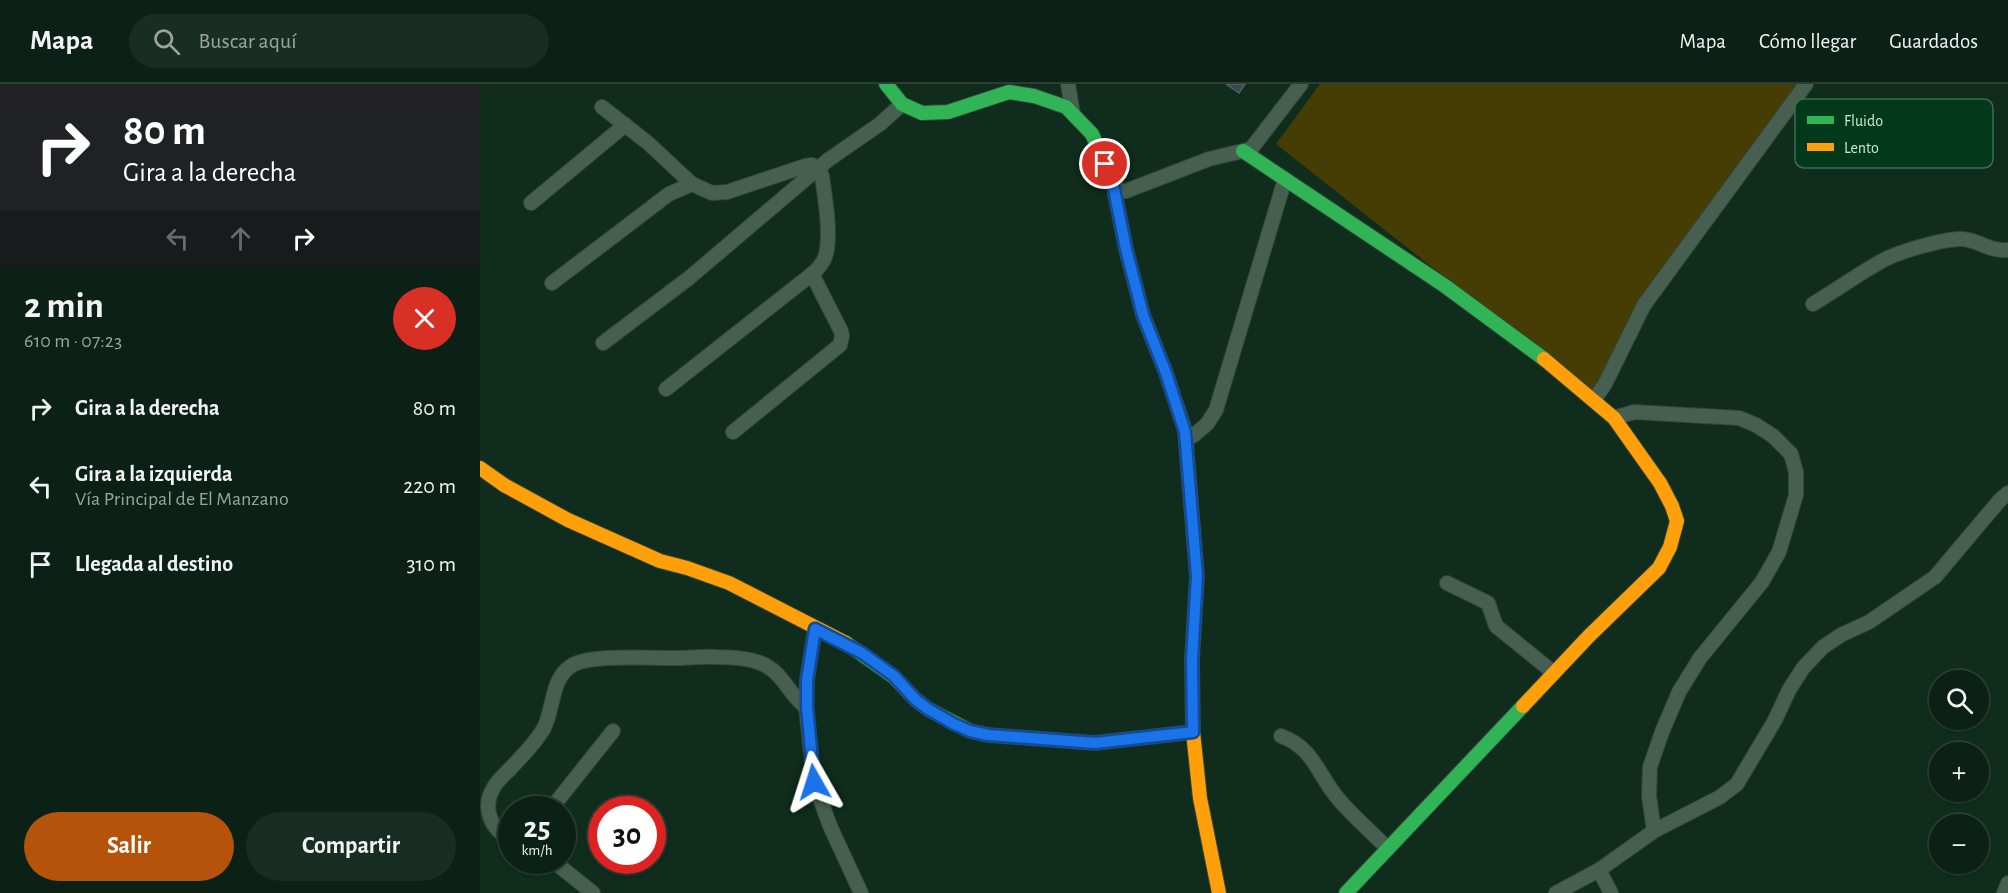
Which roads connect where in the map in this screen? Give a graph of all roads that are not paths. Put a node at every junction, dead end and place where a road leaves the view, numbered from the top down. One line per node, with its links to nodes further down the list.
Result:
1 (886, 84): 7 (street)
2 (1068, 84): 9 (street)
3 (1300, 84): 11 (street)
4 (1806, 84): 6 (street)
5 (1795, 99): 23 (street)
6 (1795, 99)
7 (902, 104): 9 (street); 12 (street)
8 (602, 107): 10 (street)
9 (1073, 114): 13 (street)
10 (626, 125): 15 (street); 16 (street)
11 (1243, 151): 13 (street); 14 (street)
12 (819, 168): 15 (street); 18 (street); 21 (street)
13 (1112, 179): 26 (street)
14 (1285, 179): 23 (street); 26 (street)
15 (692, 184): 19 (street)
16 (531, 203)
17 (2008, 250): 20 (street)
18 (812, 274): 22 (street); 25 (street)
19 (552, 283)
20 (1814, 304)
21 (603, 343)
22 (666, 389)
23 (1594, 400): 24 (street)
24 (1614, 418): 31 (street); 38 (street)
25 (733, 432)
26 (1185, 432): 34 (street)
27 (480, 468): 30 (street)
28 (2008, 493): 38 (street)
29 (1447, 583): 31 (street)
30 (815, 629): 32 (street); 34 (street)
31 (1554, 673): 39 (street)
32 (807, 707): 37 (street); 44 (street)
33 (613, 731): 36 (street)
34 (1193, 732): 45 (street)
35 (1281, 736): 39 (street)
36 (561, 796)
37 (498, 830)
38 (1654, 831): 40 (street)
39 (1388, 849): 46 (street)
40 (1599, 870): 47 (street); 48 (street)
41 (569, 874): 43 (street)
42 (2008, 883): 49 (street)
43 (593, 893)
44 (861, 893)
45 (1220, 893)
46 (1346, 893)
47 (1556, 893)
48 (1611, 893)
49 (2004, 893)

